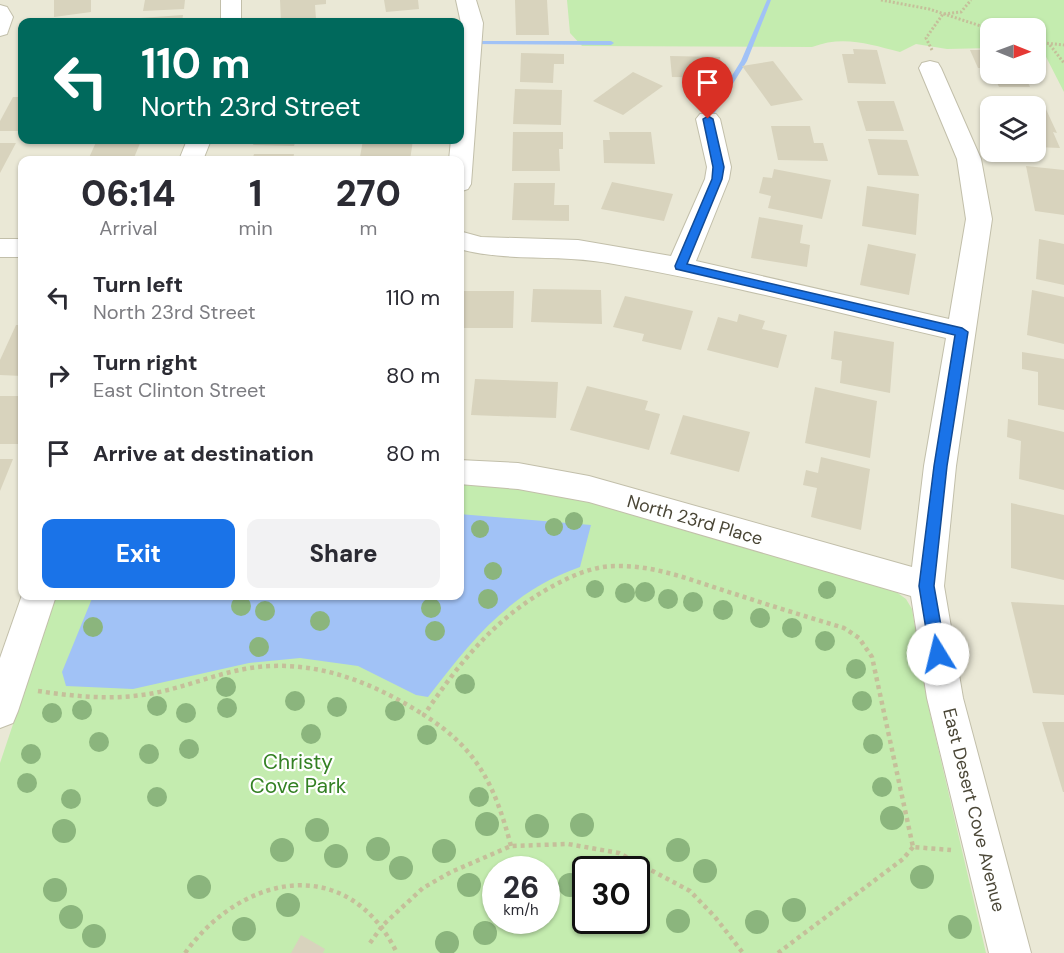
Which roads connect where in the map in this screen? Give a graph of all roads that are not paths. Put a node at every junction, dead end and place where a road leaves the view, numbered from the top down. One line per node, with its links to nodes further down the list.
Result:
1 (231, 0): 4 (street)
2 (466, 0): 8 (street)
3 (0, 11): 5 (street)
4 (231, 18)
5 (0, 30)
6 (931, 60): 13 (street, East Desert Cove Avenue)
7 (708, 119): 12 (street)
8 (464, 130)
9 (464, 241): 12 (street)
10 (0, 248): 11 (street)
11 (18, 248)
12 (680, 266): 13 (street)
13 (962, 332): 15 (street, East Desert Cove Avenue)
14 (464, 472): 15 (street, North 23rd Place)
15 (927, 586): 18 (street, East Desert Cove Avenue)
16 (38, 600): 17 (street)
17 (14, 701)
18 (1010, 953)

